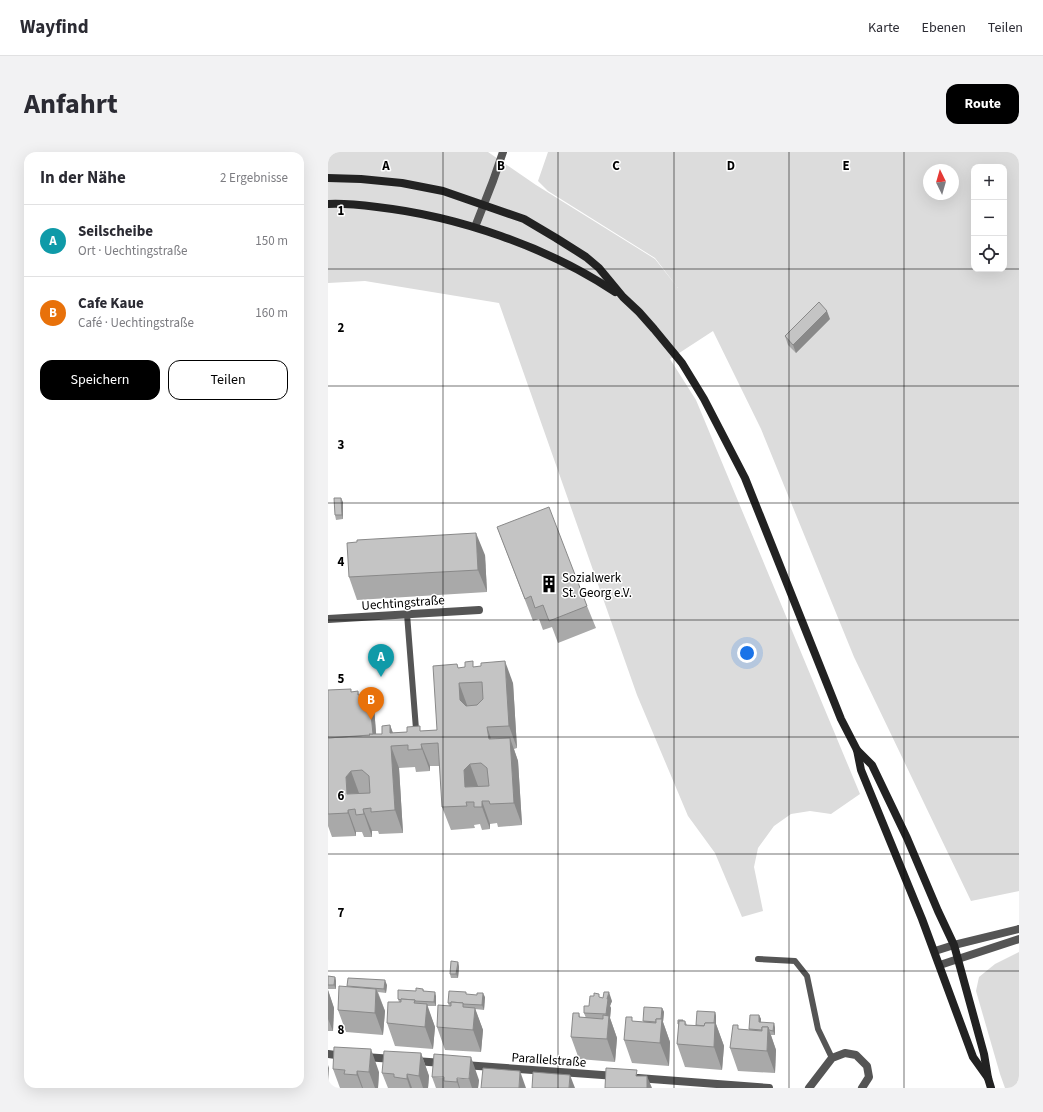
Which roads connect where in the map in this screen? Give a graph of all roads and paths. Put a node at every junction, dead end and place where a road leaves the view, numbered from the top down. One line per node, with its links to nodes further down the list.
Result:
1 (503, 152): 4 (street)
2 (328, 178): 4 (main road)
3 (328, 204): 5 (main road)
4 (484, 205): 5 (street); 6 (main road)
5 (475, 227): 6 (main road)
6 (623, 297): 11 (main road)
7 (479, 610): 8 (street, Uechtingstraße)
8 (407, 614): 9 (street, Uechtingstraße); 10 (lane)
9 (328, 619)
10 (416, 729)
11 (857, 750): 14 (main road); 15 (main road)
12 (1019, 929): 14 (street)
13 (1019, 939): 16 (street)
14 (954, 945): 15 (street); 16 (main road)
15 (935, 951): 18 (main road)
16 (958, 958): 18 (street); 21 (main road)
17 (758, 959): 20 (lane)
18 (940, 966): 21 (main road)
19 (328, 1054): 22 (street, Parallelstraße)
20 (832, 1058): 23 (street); 24 (street)
21 (988, 1078): 25 (main road)
22 (769, 1088)
23 (809, 1088)
24 (862, 1088)
25 (991, 1088)

